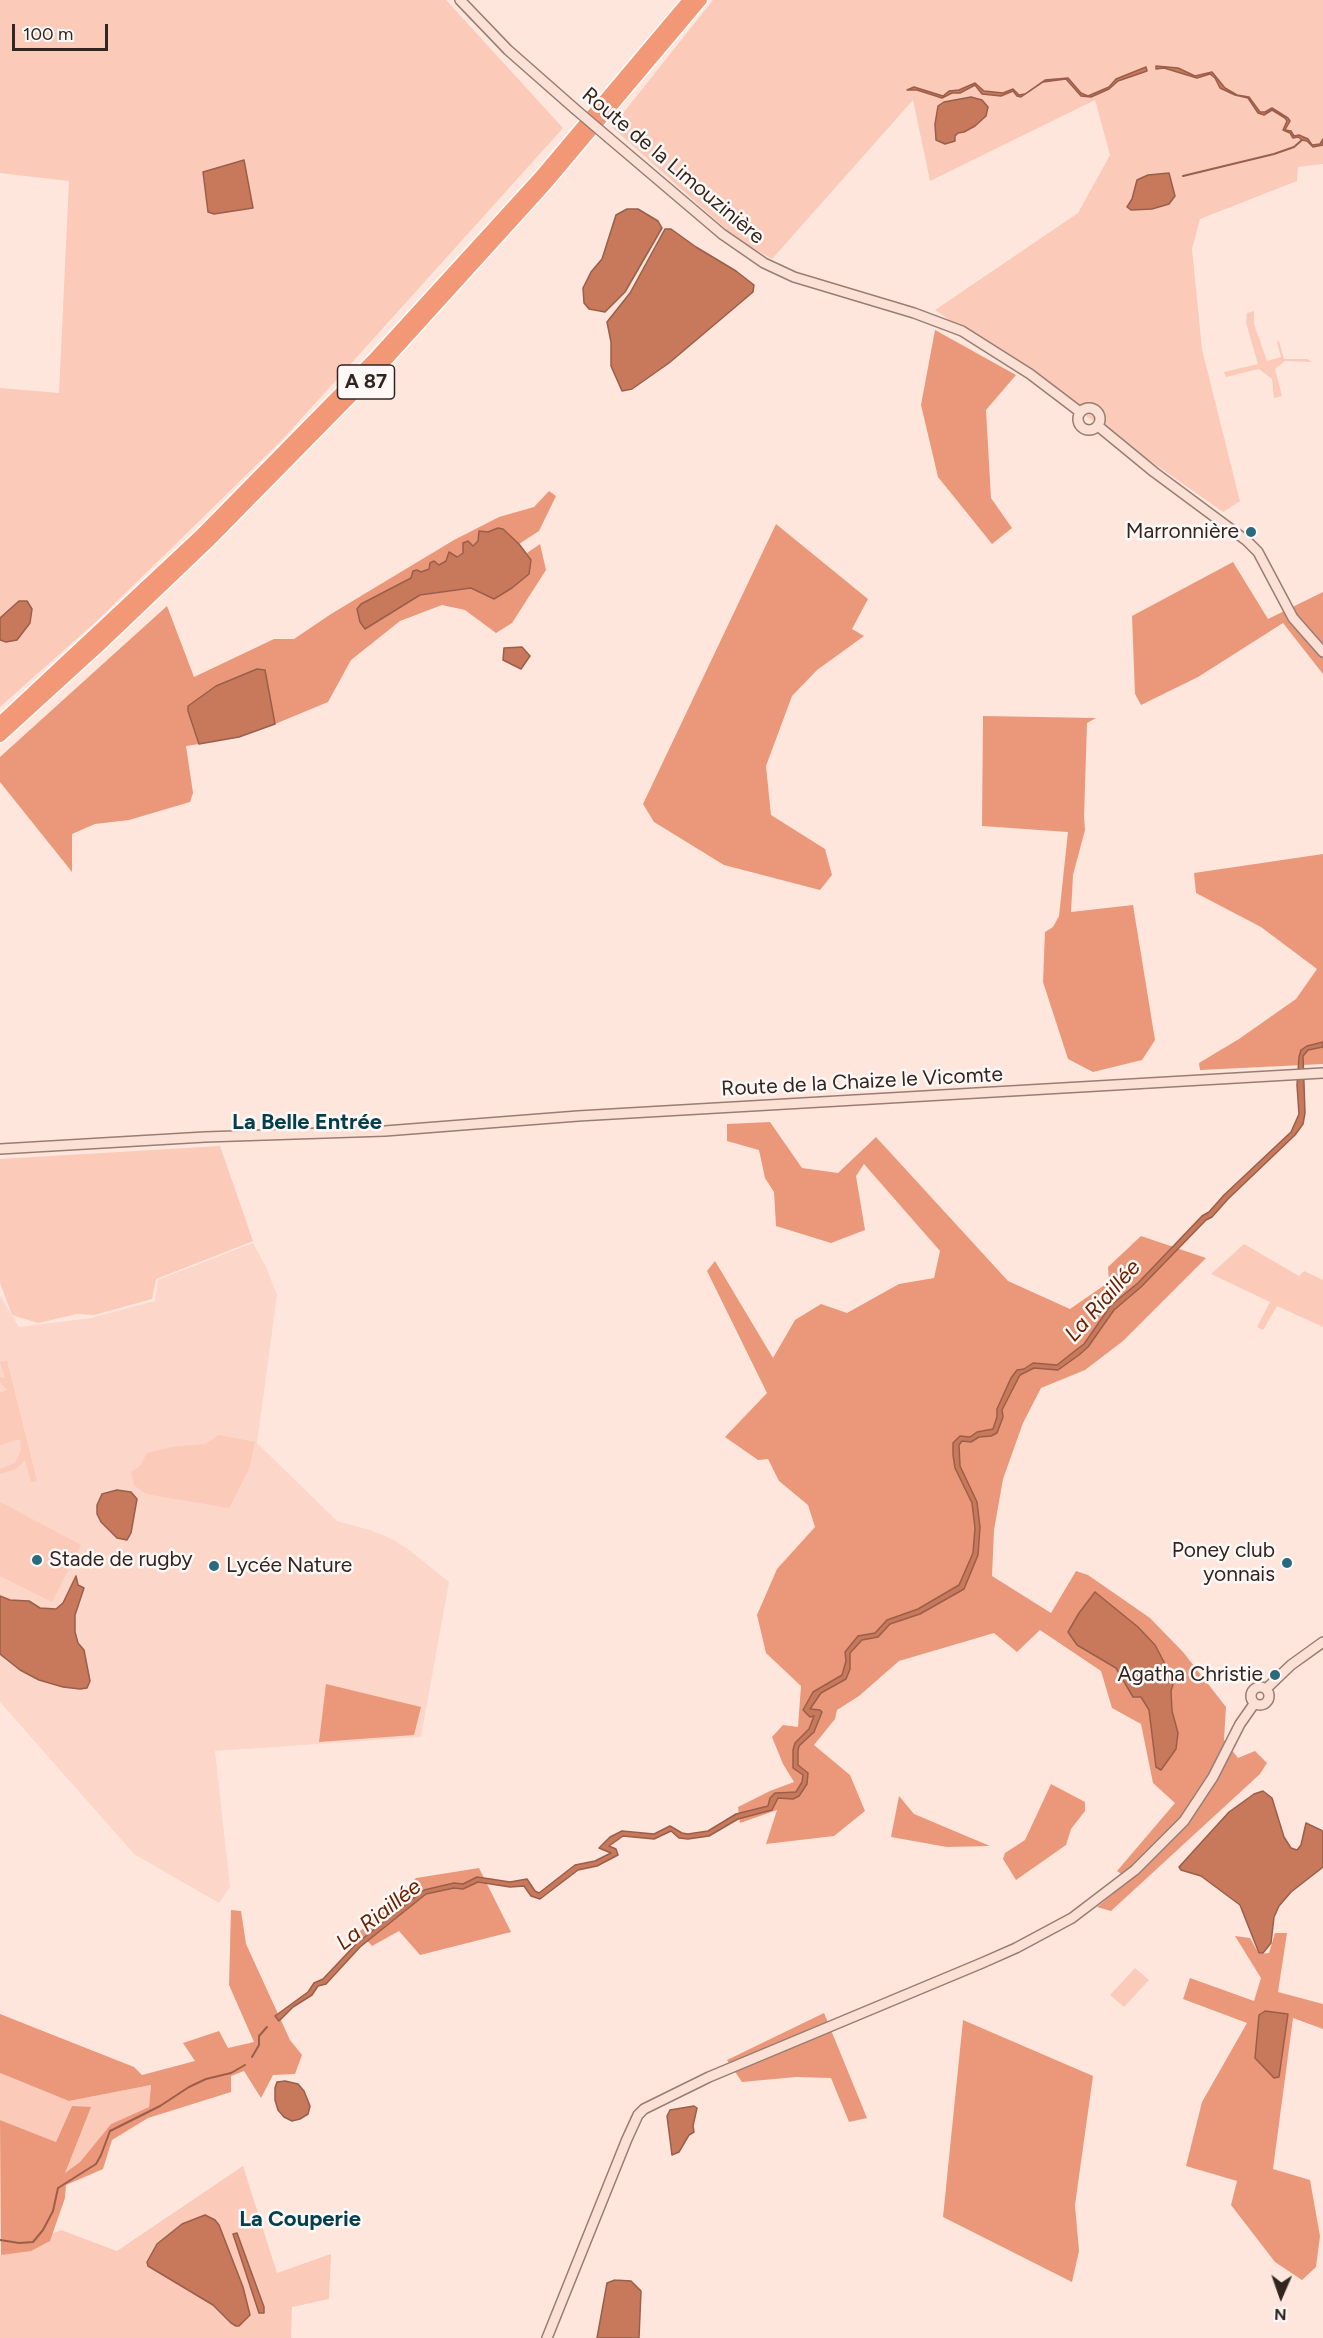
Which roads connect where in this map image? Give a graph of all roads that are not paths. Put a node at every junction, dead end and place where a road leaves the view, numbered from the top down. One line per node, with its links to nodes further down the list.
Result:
1 (460, 0): 4 (street, Route de la Limouzinière, bridge)
2 (689, 0): 7 (highway, A 87)
3 (701, 0): 8 (highway, A 87)
4 (1080, 412): 5 (street); 5 (street)
5 (1098, 426): 6 (street)
6 (1323, 652)
7 (0, 723)
8 (0, 736)
9 (1323, 1073): 10 (street, Route de la Chaize le Vicomte)
10 (0, 1149)
11 (1323, 1642): 12 (street)
12 (547, 2338)

